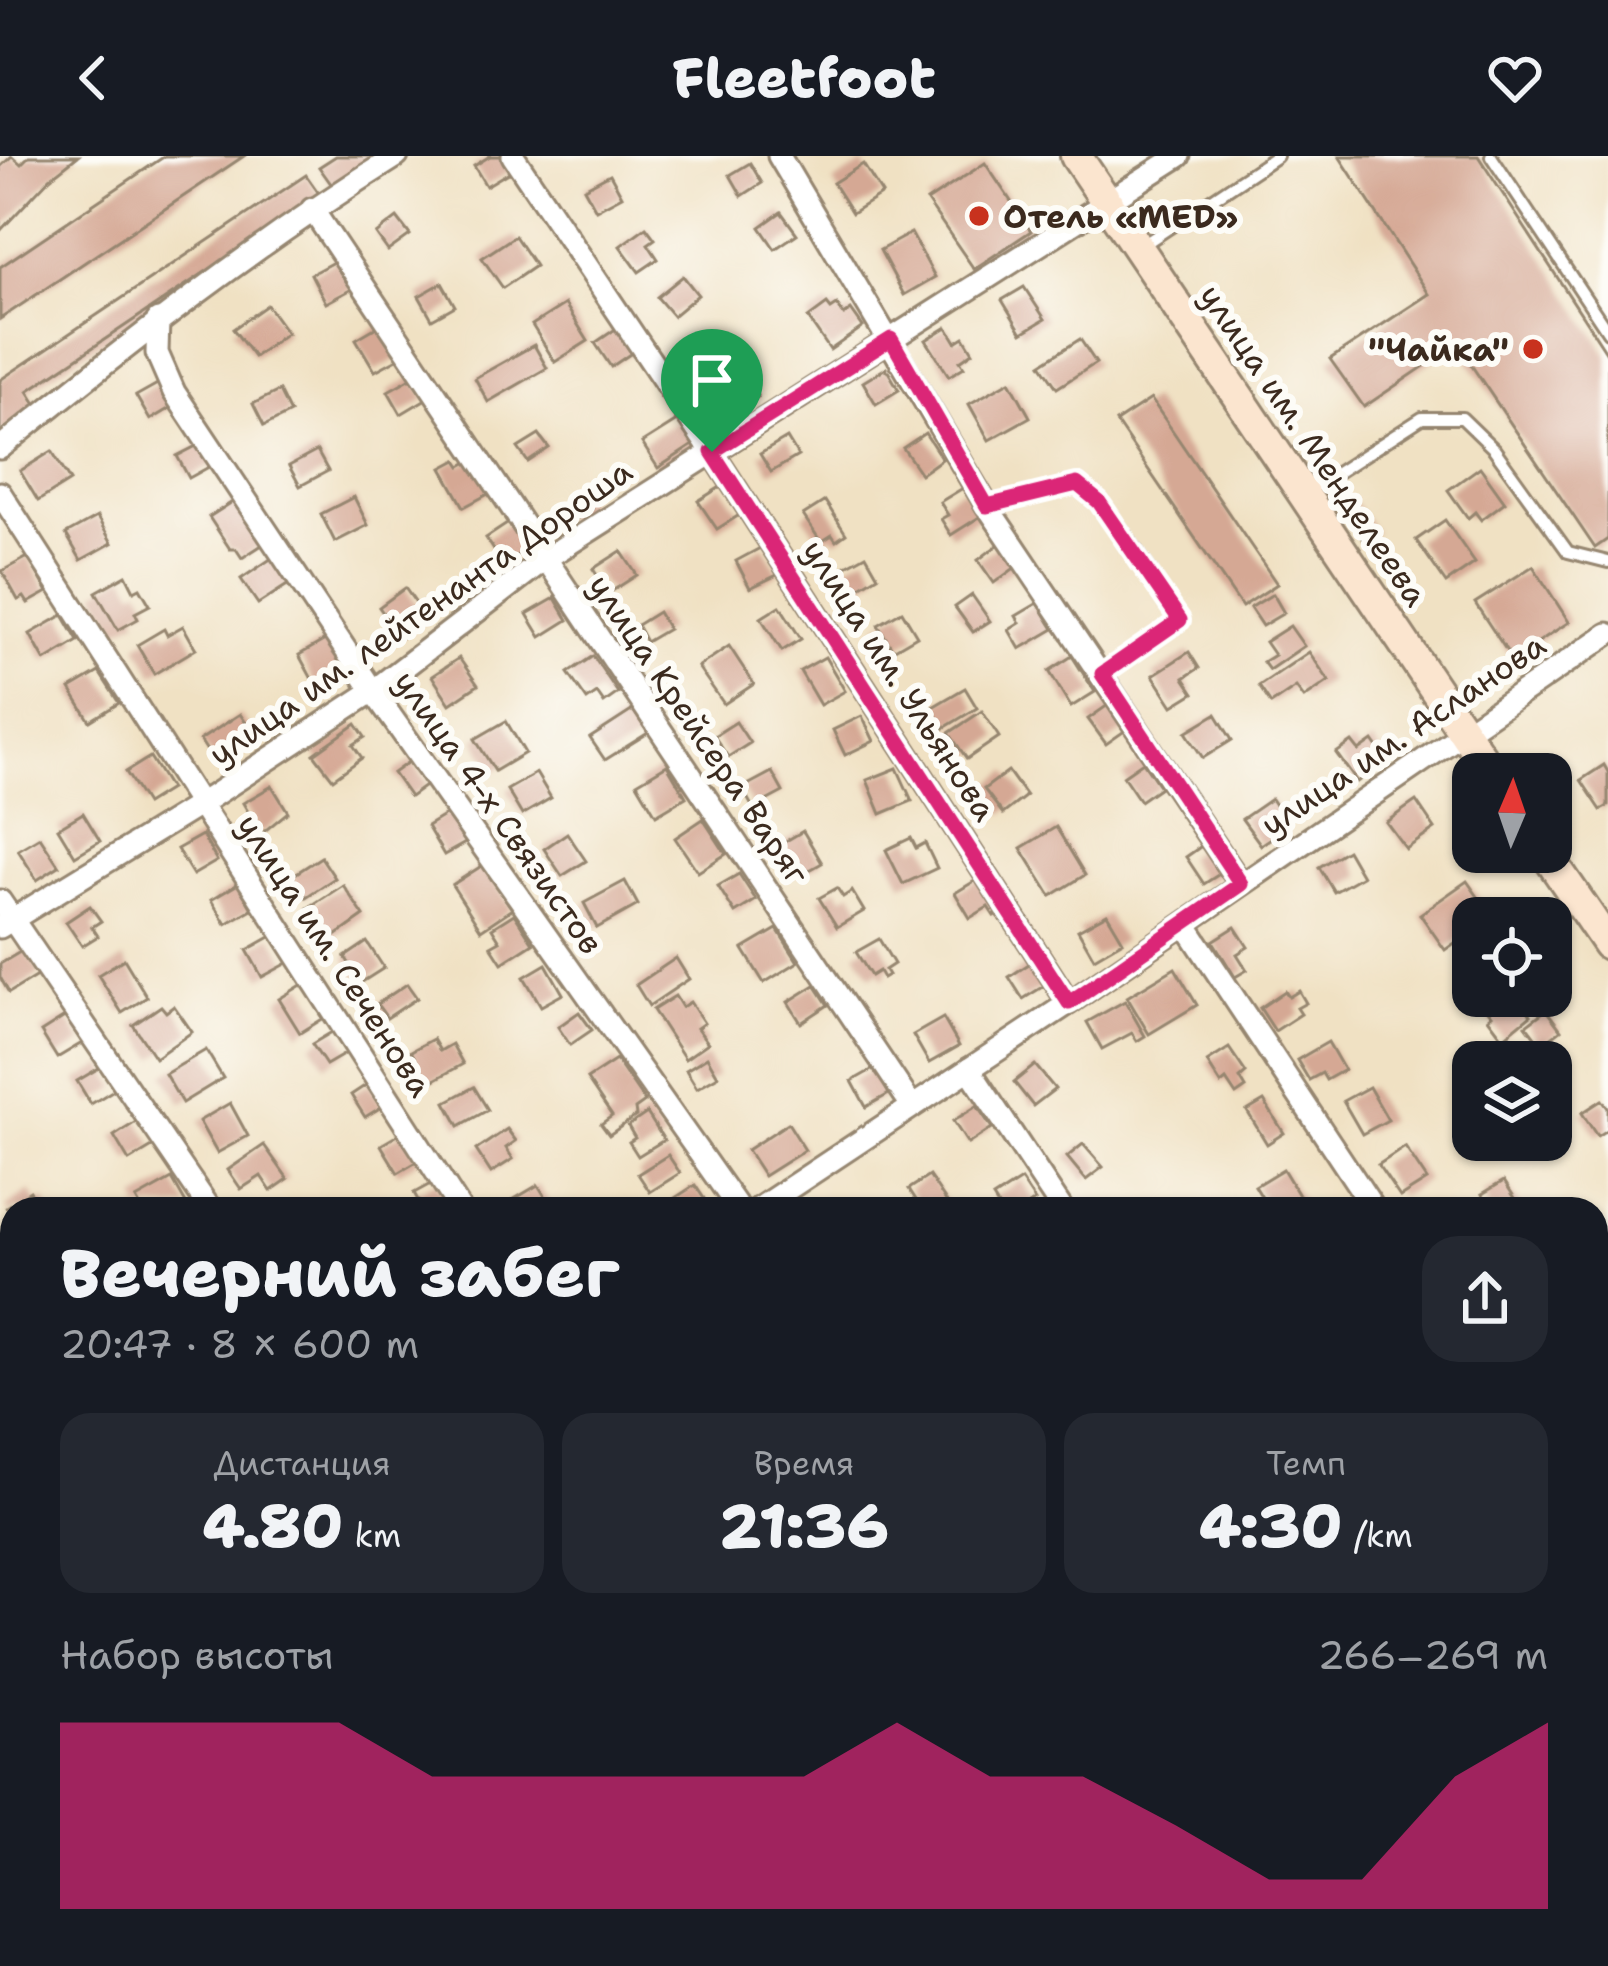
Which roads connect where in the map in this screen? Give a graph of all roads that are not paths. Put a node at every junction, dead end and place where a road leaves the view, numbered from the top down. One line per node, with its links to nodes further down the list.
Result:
1 (397, 156): 9 (street)
2 (513, 156): 15 (street, улица им. Ульянова)
3 (779, 156): 13 (street)
4 (1076, 156): 8 (main road, улица им. Менделеева)
5 (1179, 156): 8 (street, улица им. лейтенанта Дороша)
6 (1277, 156): 10 (lane)
7 (1491, 156): 12 (lane)
8 (1107, 203): 10 (main road, улица им. Менделеева); 13 (street, улица им. лейтенанта Дороша)
9 (312, 209): 11 (street); 19 (street, улица Крейсера Варяг)
10 (1138, 248): 17 (main road, улица им. Менделеева)
11 (158, 320): 14 (street); 23 (street, улица 4-х Связистов)
12 (1608, 332)
13 (891, 339): 15 (street, улица им. лейтенанта Дороша); 18 (street)
14 (0, 448)
15 (712, 452): 19 (street, улица им. лейтенанта Дороша); 32 (street, улица им. Ульянова)
16 (0, 494): 26 (street, улица им. Сеченова)
17 (1304, 494): 20 (lane); 24 (main road, улица им. Менделеева)
18 (987, 506): 22 (street); 22 (lane)
19 (545, 559): 23 (street, улица им. лейтенанта Дороша); 34 (street, улица Крейсера Варяг)
20 (1608, 562)
21 (1608, 634): 24 (street, улица им. Асланова)
22 (1102, 674): 28 (street)
23 (373, 691): 26 (street, улица им. лейтенанта Дороша); 37 (street, улица 4-х Связистов)
24 (1464, 733): 25 (main road, улица им. Менделеева); 28 (street, улица им. Асланова)
25 (1478, 753)
26 (199, 806): 29 (street, улица им. лейтенанта Дороша); 36 (street, улица им. Сеченова)
27 (1559, 873): 31 (main road)
28 (1241, 884): 30 (street, улица им. Асланова)
29 (4, 916): 35 (street)
30 (1185, 924): 32 (street, улица им. Асланова); 40 (street)
31 (1608, 944)
32 (1069, 1003): 33 (street, улица им. Асланова)
33 (969, 1069): 34 (street, улица им. Асланова); 39 (street)
34 (912, 1106): 38 (street, улица им. Асланова)
35 (202, 1197)
36 (452, 1197)
37 (731, 1197)
38 (776, 1197)
39 (1054, 1197)
40 (1366, 1197)

